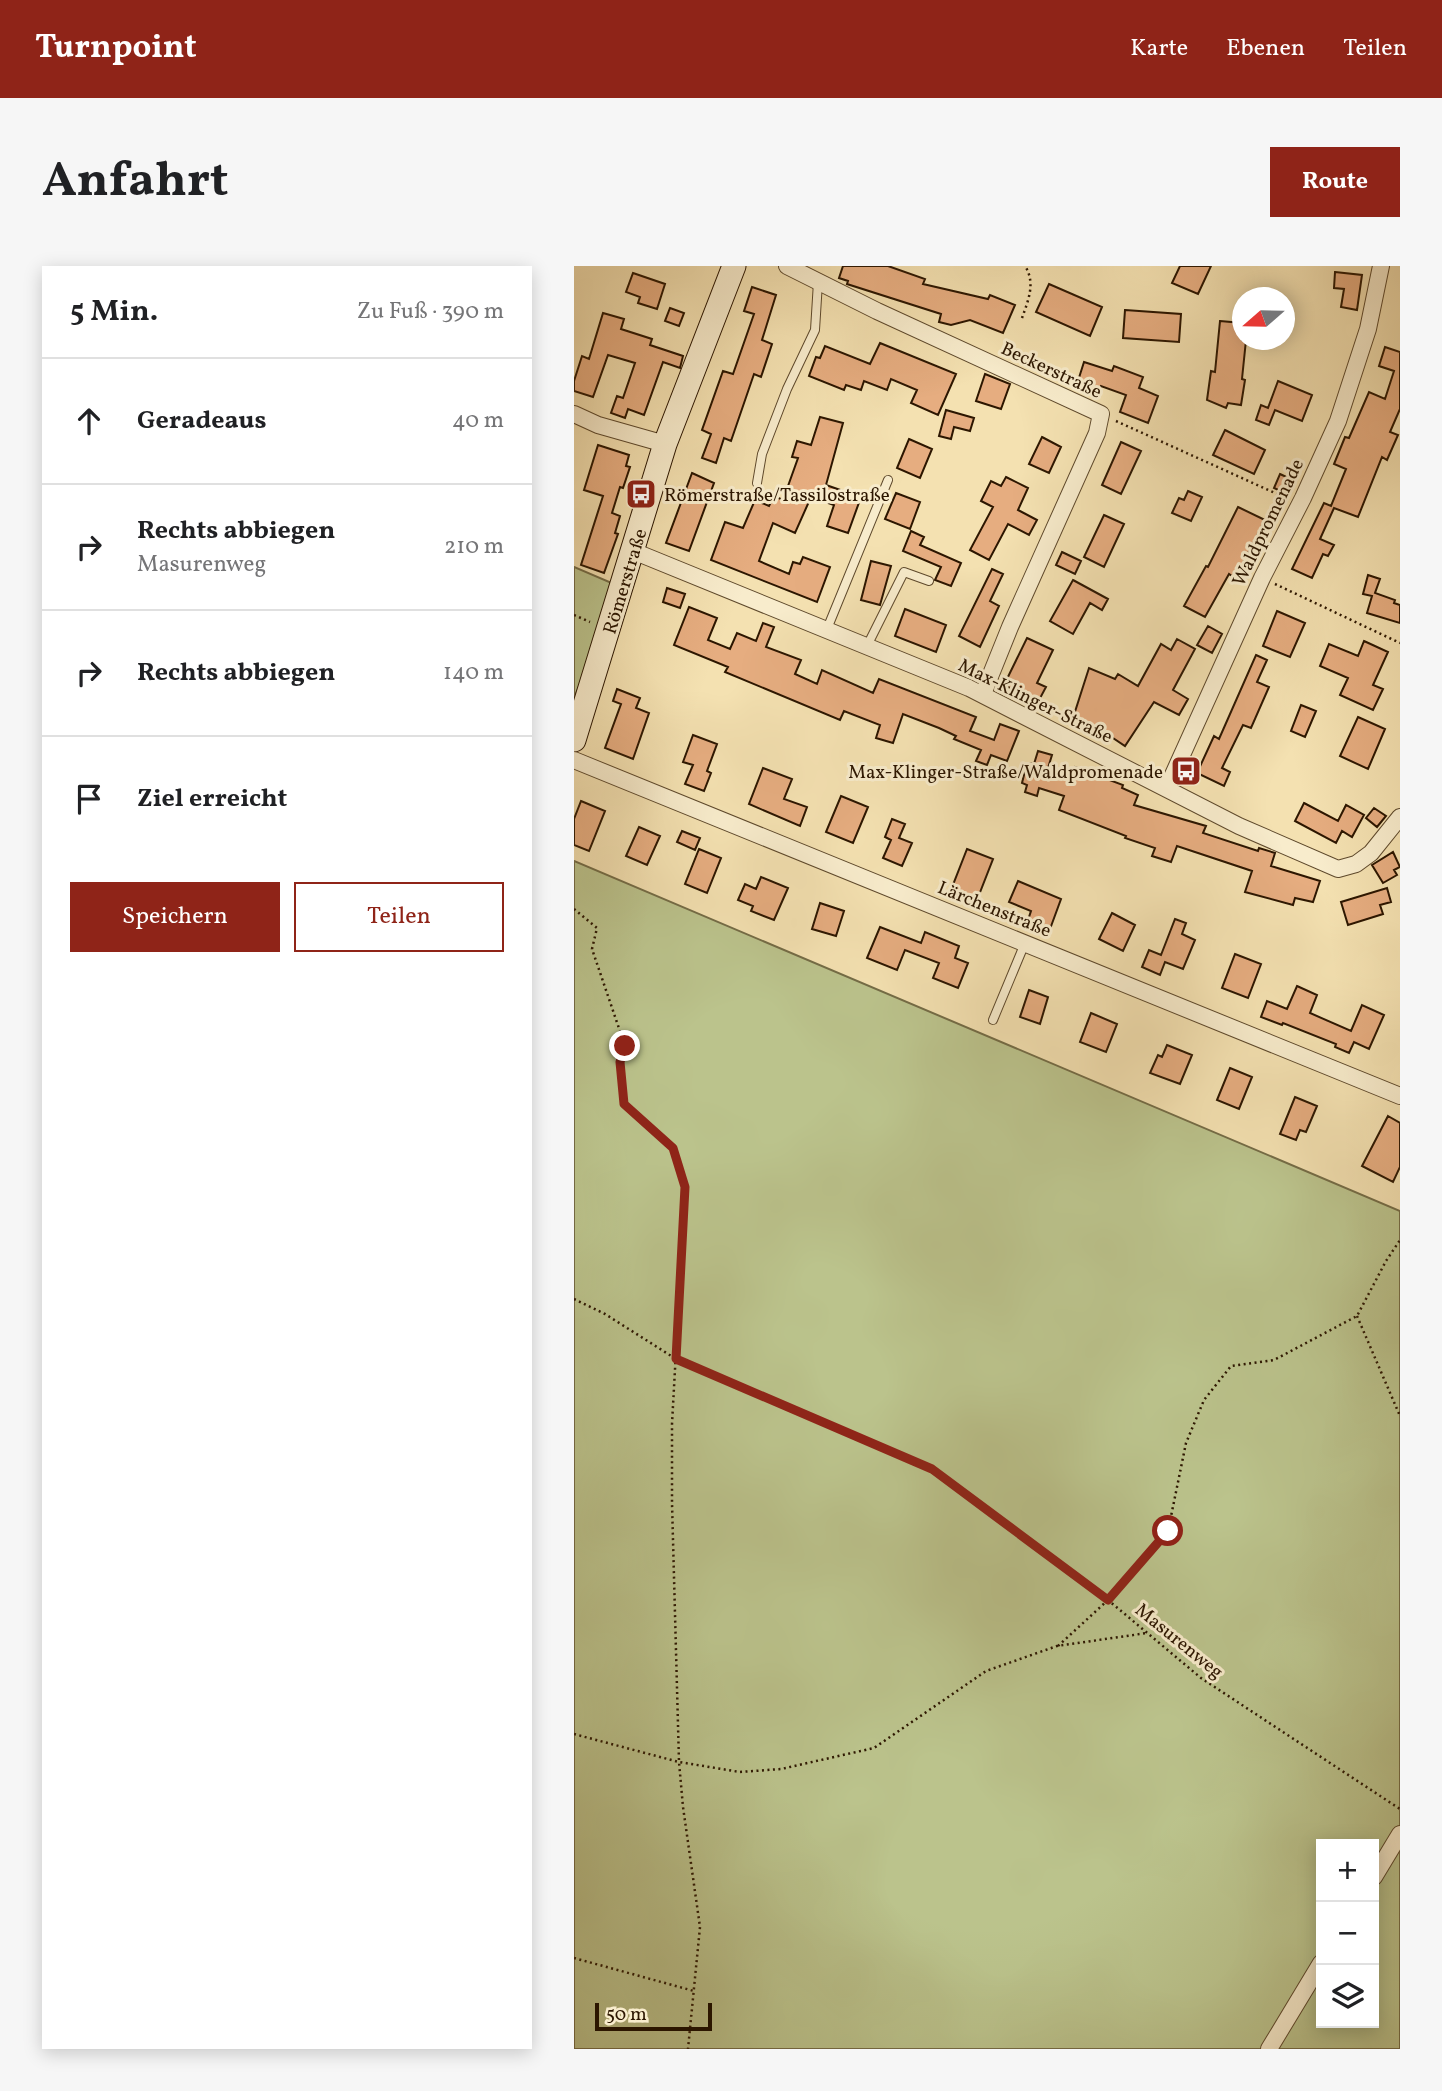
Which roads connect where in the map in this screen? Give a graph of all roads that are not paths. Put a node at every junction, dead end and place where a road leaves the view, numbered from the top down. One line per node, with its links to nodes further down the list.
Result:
1 (734, 266): 6 (street, Römerstraße)
2 (787, 266): 4 (street, Beckerstraße)
3 (1381, 266): 16 (street, Waldpromenade)
4 (818, 282): 8 (lane); 13 (street, Beckerstraße)
5 (574, 414): 6 (street)
6 (665, 444): 9 (street, Römerstraße)
7 (888, 480): 11 (lane)
8 (757, 482)
9 (633, 551): 11 (street, Max-Klinger-Straße); 14 (street, Römerstraße)
10 (929, 581): 12 (lane)
11 (827, 629): 12 (street, Max-Klinger-Straße)
12 (867, 646): 13 (street, Max-Klinger-Straße)
13 (983, 694): 16 (street, Max-Klinger-Straße)
14 (574, 740)
15 (574, 760): 18 (street, Lärchenstraße)
16 (1167, 788): 17 (street, Max-Klinger-Straße)
17 (1400, 817)
18 (1025, 943): 19 (lane); 20 (street, Lärchenstraße)
19 (993, 1020)
20 (1400, 1096)
21 (1400, 1834): 22 (street)
22 (1379, 1869)
23 (1320, 1965): 24 (street)
24 (1269, 2049)

